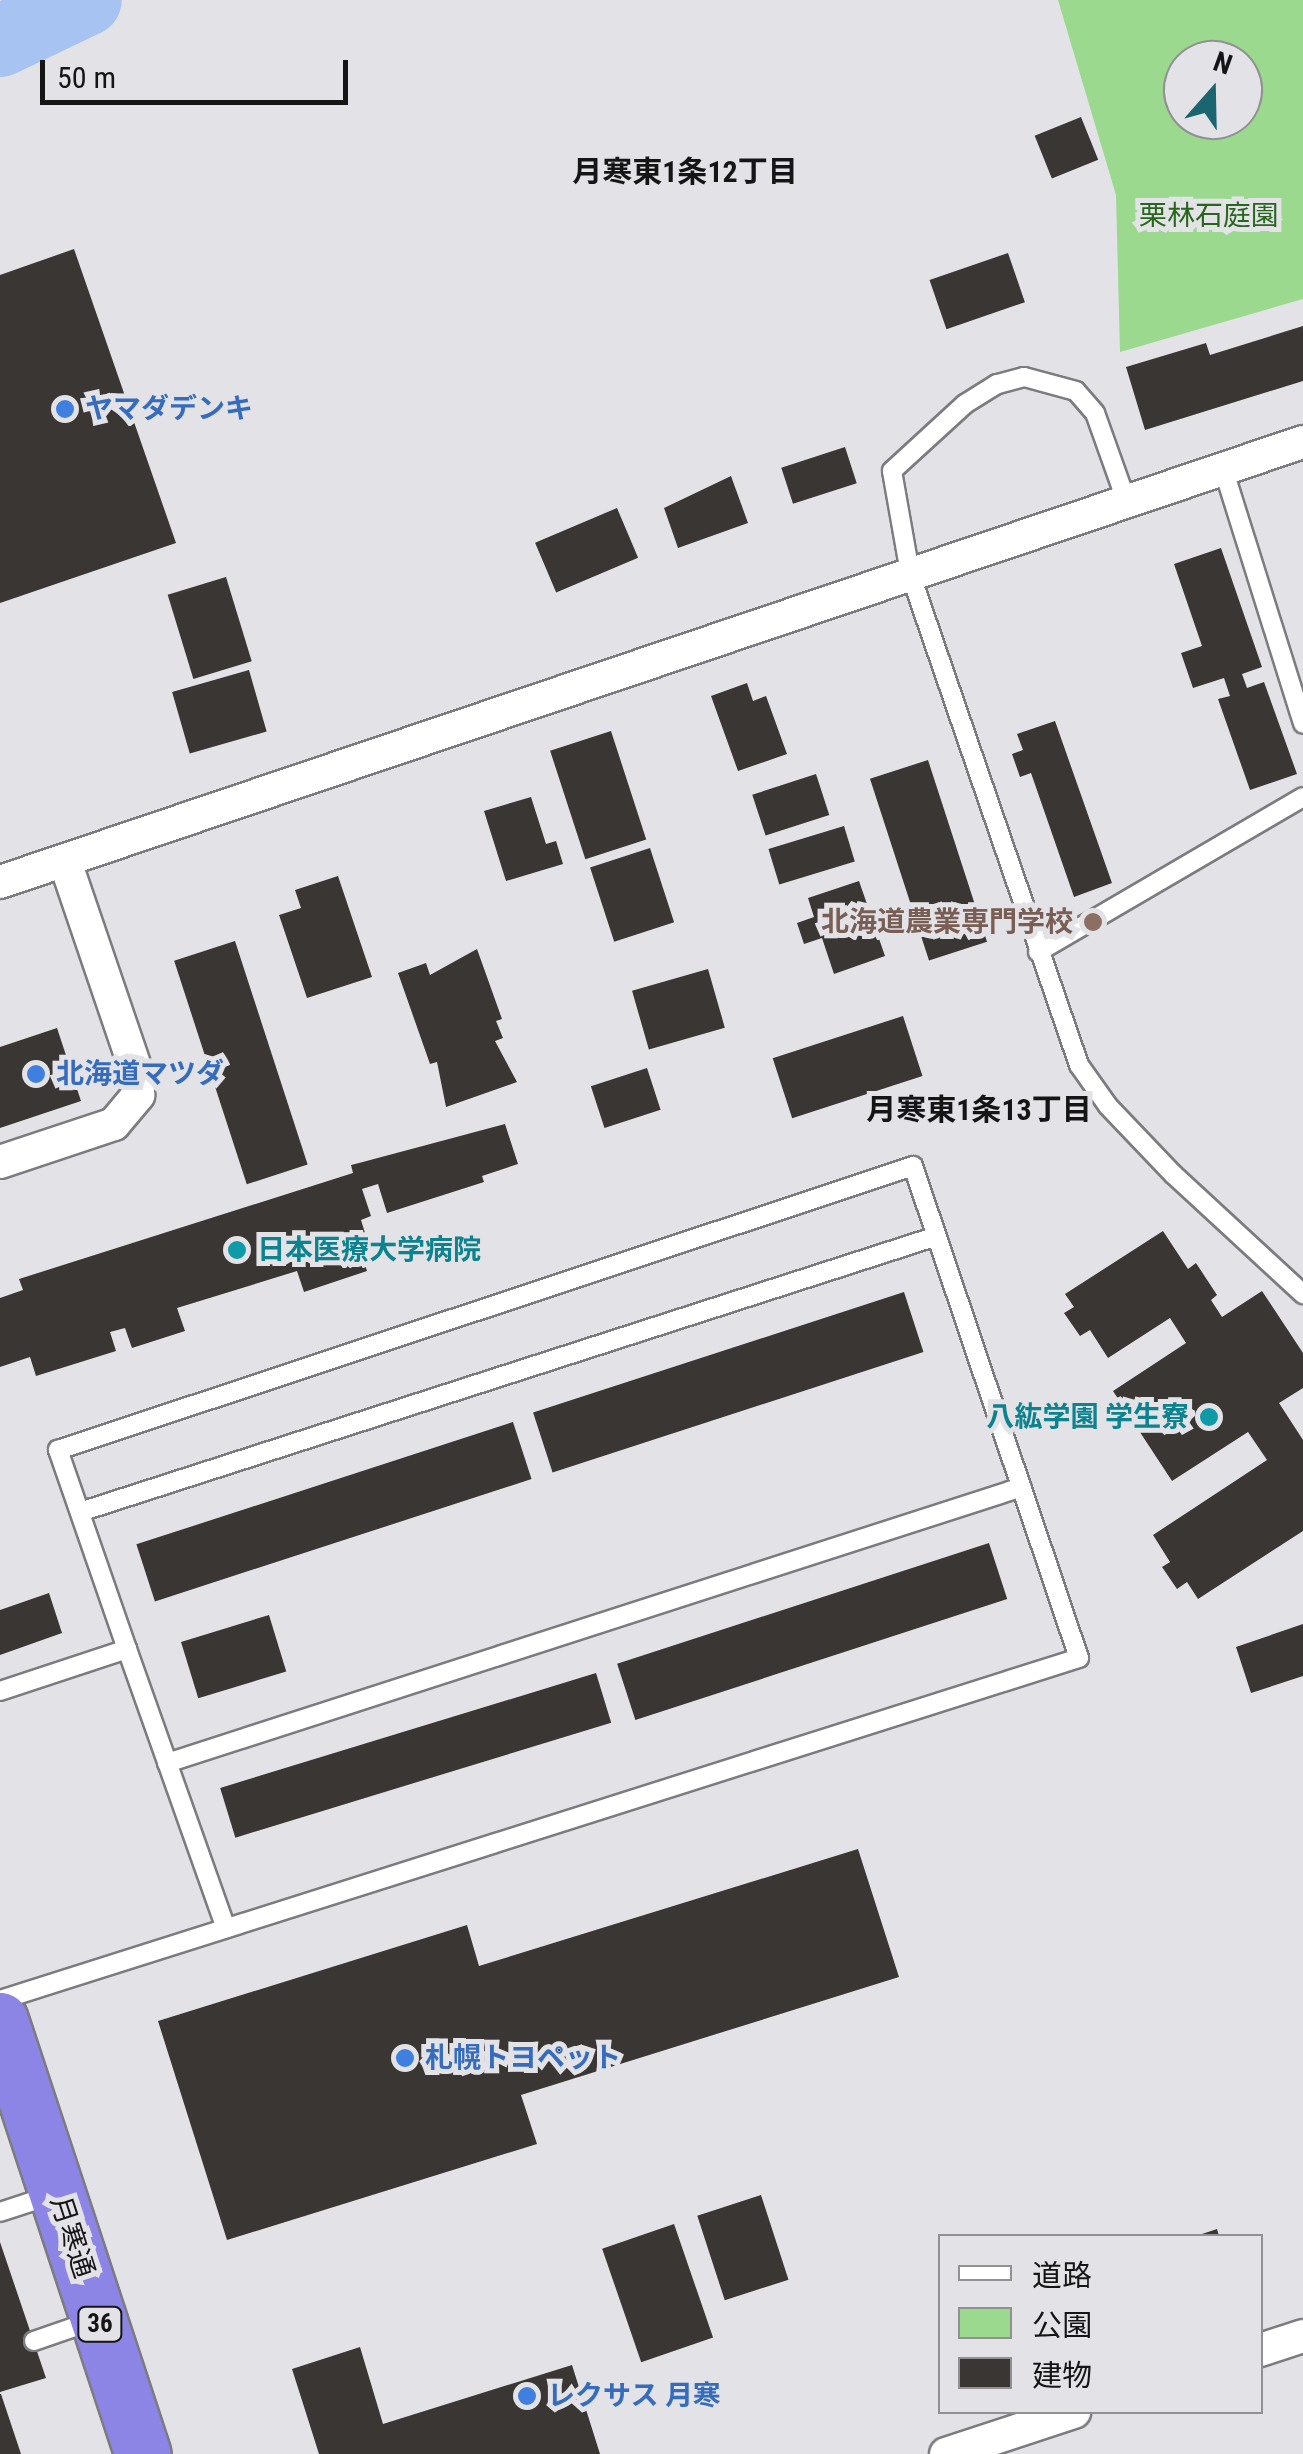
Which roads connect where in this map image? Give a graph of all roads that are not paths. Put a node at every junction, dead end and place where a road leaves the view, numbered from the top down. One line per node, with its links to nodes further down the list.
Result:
1 (1303, 442): 2 (street)
2 (1222, 468): 3 (street); 5 (lane)
3 (1126, 500): 4 (street); 4 (lane)
4 (910, 572): 7 (street); 9 (lane)
5 (1303, 724)
6 (1303, 797): 9 (lane)
7 (65, 861): 8 (street); 10 (street)
8 (0, 882)
9 (1038, 952): 12 (lane)
10 (0, 1162)
11 (937, 1236): 13 (lane); 14 (lane); 14 (lane)
12 (1303, 1294)
13 (1022, 1487): 17 (lane); 18 (lane)
14 (80, 1512): 15 (lane)
15 (127, 1650): 16 (lane); 17 (lane)
16 (0, 1691)
17 (167, 1763): 18 (lane)
18 (226, 1928): 19 (lane)
19 (0, 2000)
20 (0, 2020): 21 (highway, 月寒通 / 36)
21 (57, 2193): 22 (lane); 23 (highway, 月寒通 / 36)
22 (0, 2212)
23 (99, 2319): 25 (lane); 28 (highway, 月寒通 / 36)
24 (1303, 2336): 26 (street)
25 (34, 2340)
26 (1263, 2349)
27 (1068, 2414): 29 (street)
28 (143, 2454)
29 (946, 2454)

